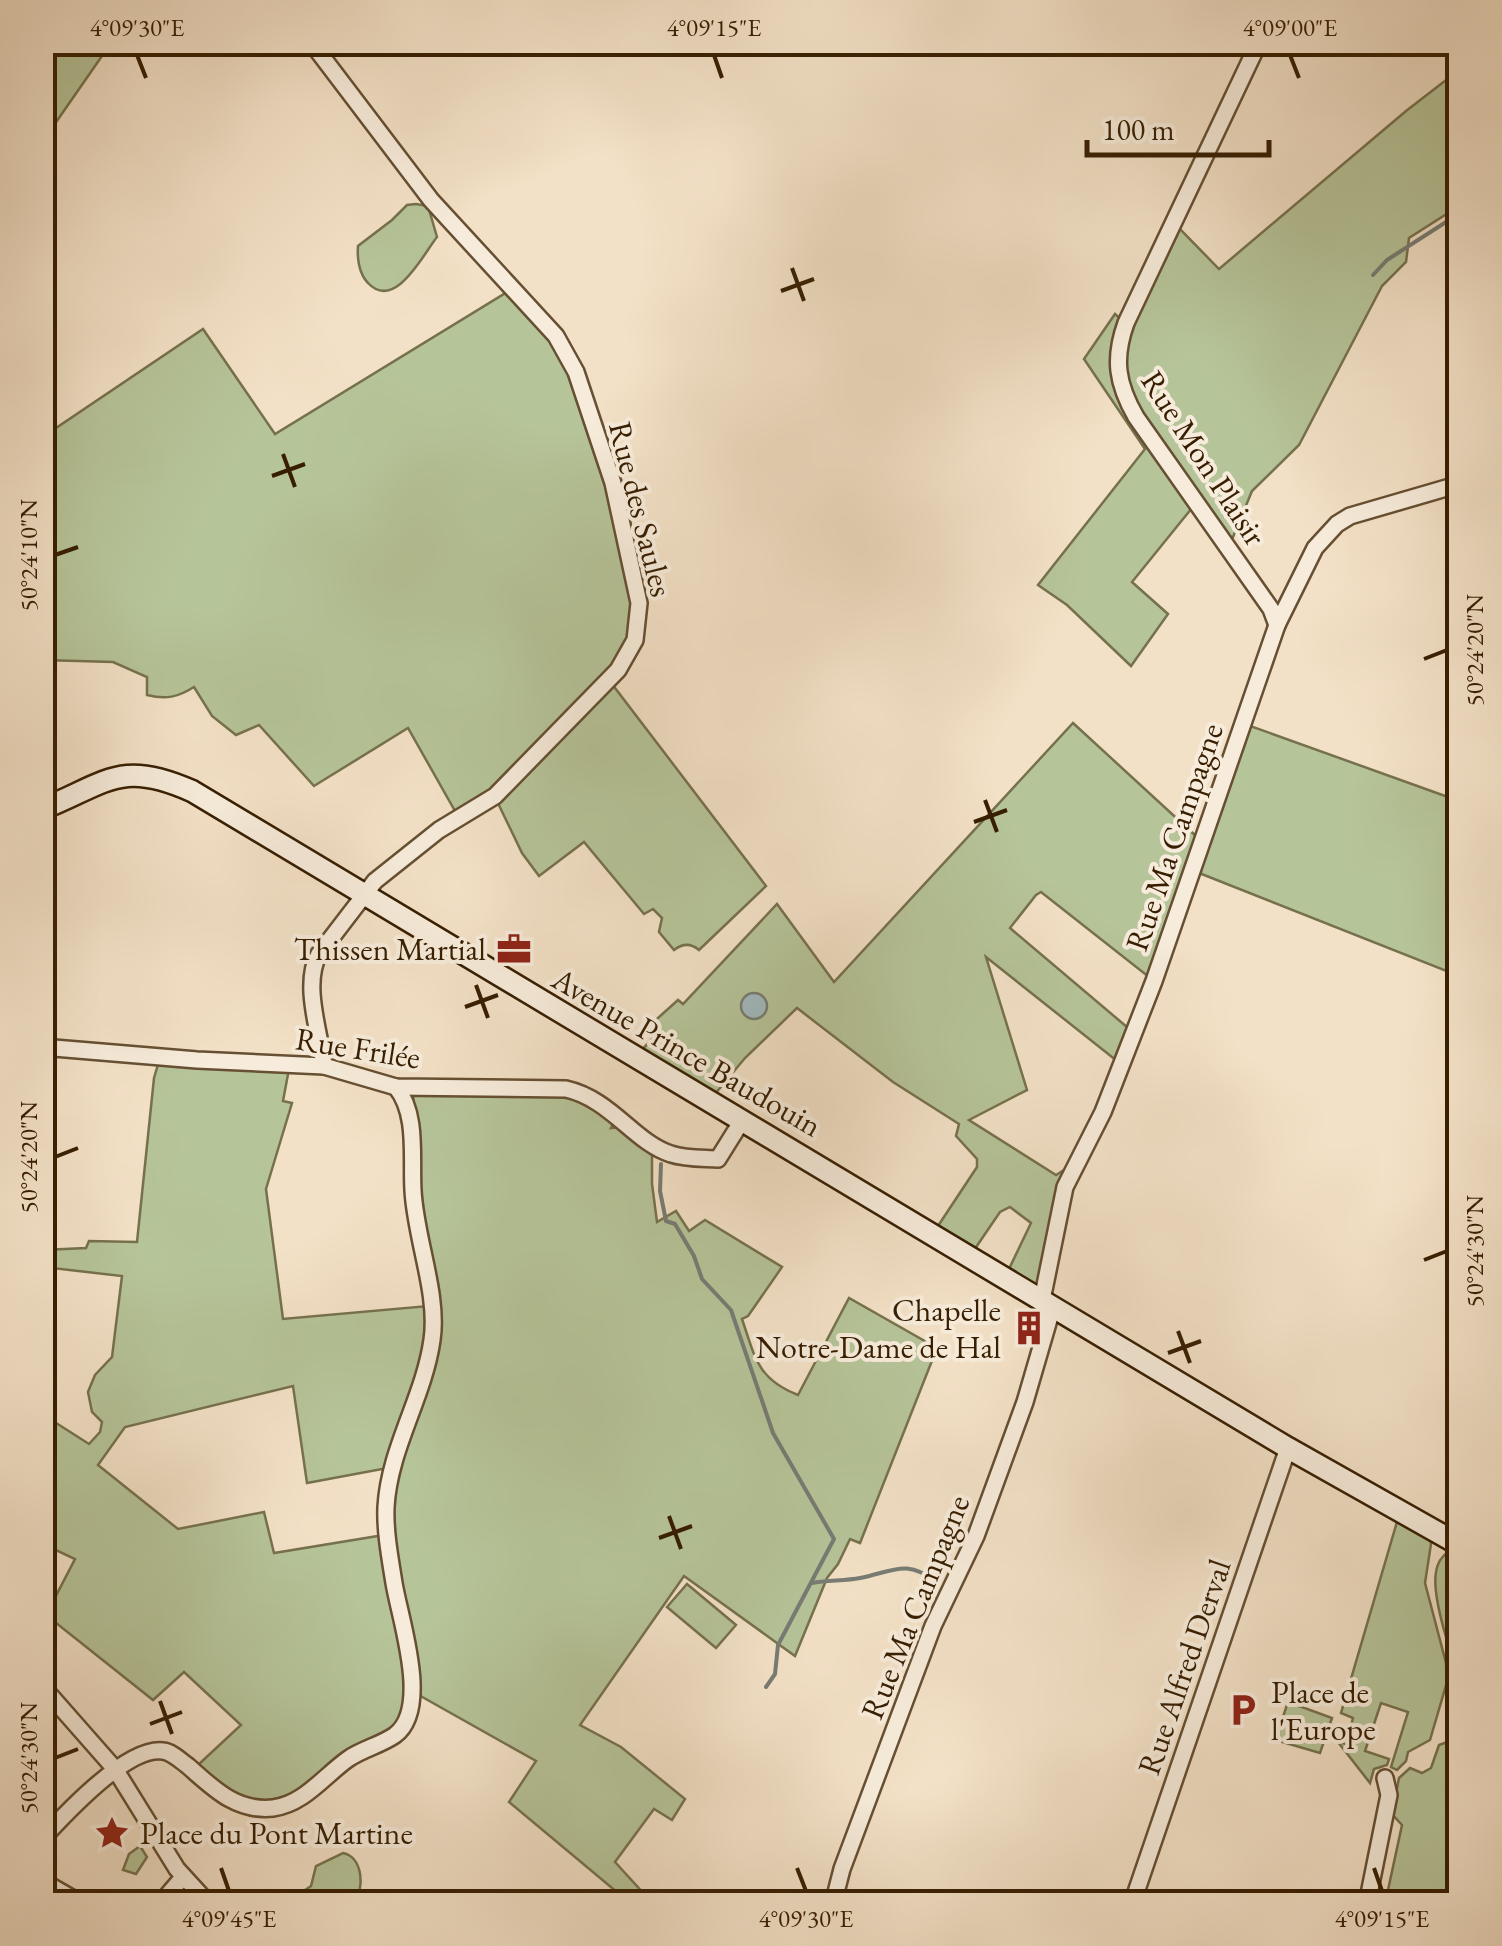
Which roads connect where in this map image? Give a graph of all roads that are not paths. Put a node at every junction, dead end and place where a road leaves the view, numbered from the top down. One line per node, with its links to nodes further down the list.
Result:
1 (312, 42): 6 (street, Rue des Saules)
2 (1259, 42): 4 (street, Rue Mon Plaisir)
3 (1460, 484): 4 (street, Rue Ma Campagne)
4 (1277, 625): 11 (street, Rue Ma Campagne)
5 (42, 809): 6 (street, Avenue Prince Baudouin)
6 (366, 894): 8 (street, Rue des Saules); 10 (street, Avenue Prince Baudouin)
7 (42, 1046): 8 (street, Rue Frilée)
8 (324, 1066): 9 (street, Rue Frilée)
9 (396, 1087): 10 (street, Rue Frilée); 15 (street)
10 (743, 1119): 11 (street, Avenue Prince Baudouin)
11 (1048, 1303): 12 (street, Avenue Prince Baudouin); 23 (street, Rue Ma Campagne)
12 (1288, 1448): 13 (street, Avenue Prince Baudouin); 24 (street, Rue Alfred Derval)
13 (1460, 1545)
14 (42, 1686): 15 (street)
15 (115, 1769): 17 (street); 18 (street)
16 (1385, 1778): 25 (street)
17 (42, 1838)
18 (183, 1877): 21 (street); 22 (street)
19 (42, 1881): 20 (street)
20 (82, 1904)
21 (160, 1904)
22 (209, 1904)
23 (833, 1904)
24 (1132, 1904)
25 (1367, 1904)

